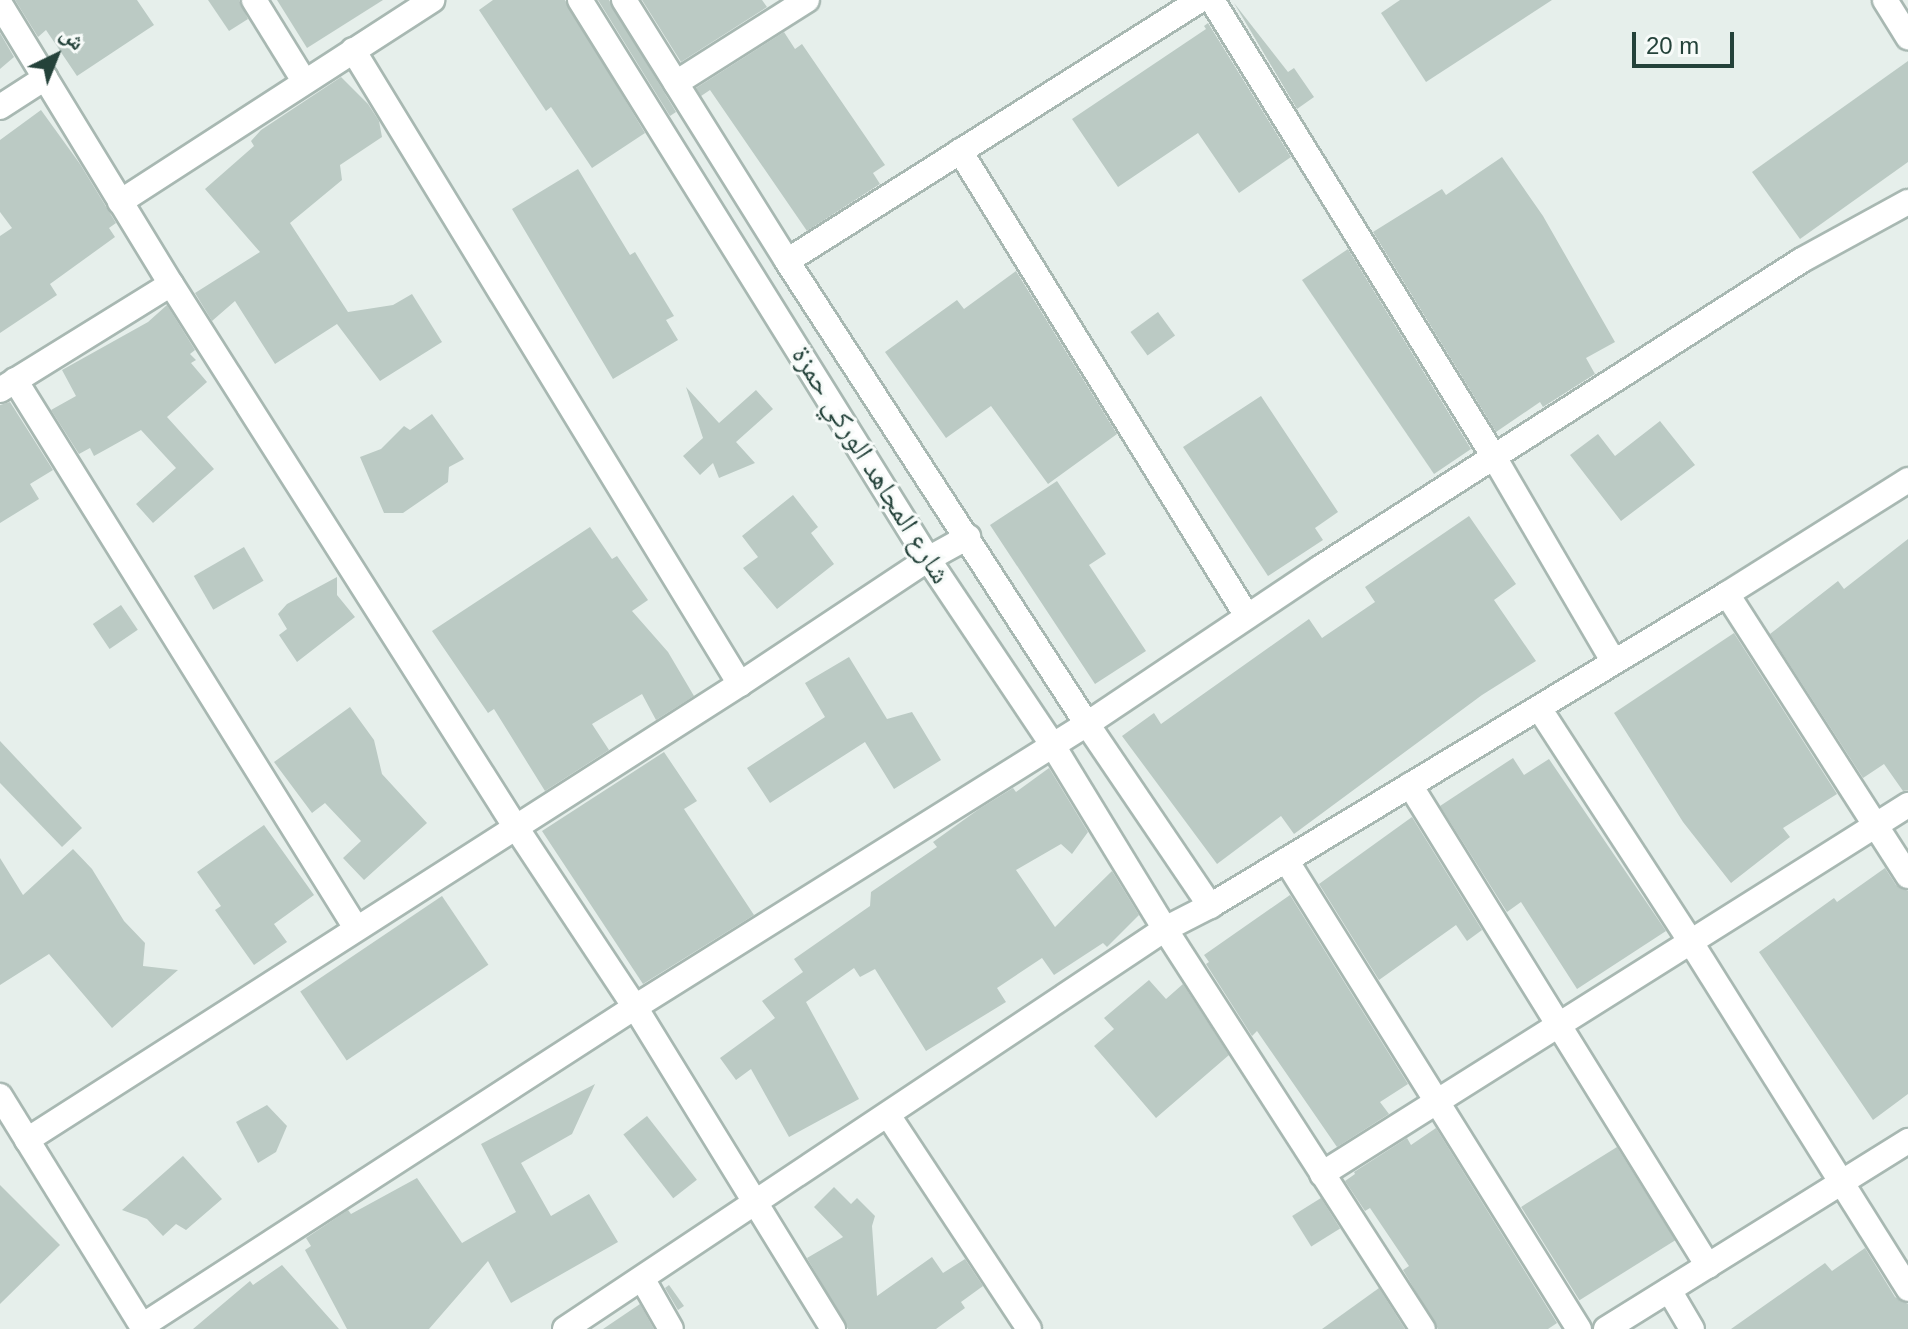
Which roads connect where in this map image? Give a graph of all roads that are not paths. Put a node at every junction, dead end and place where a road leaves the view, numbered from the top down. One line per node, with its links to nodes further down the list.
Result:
1 (254, 0): 13 (street)
2 (432, 0): 11 (street)
3 (580, 0): 25 (street, شارع المجاهد الوركي حمزة)
4 (624, 0): 14 (street, شارع المجاهد الوركي حمزة)
5 (807, 0): 14 (street)
6 (1200, 0): 16 (street)
7 (1212, 0): 22 (street)
8 (1885, 0): 10 (street)
9 (0, 4): 12 (street)
10 (1908, 37)
11 (353, 50): 13 (street); 29 (street)
12 (45, 78): 15 (street); 17 (street)
13 (304, 81): 17 (street)
14 (676, 83): 19 (street, شارع المجاهد الوركي حمزة)
15 (0, 107)
16 (960, 151): 19 (street); 27 (street)
17 (120, 202): 20 (street)
18 (1908, 202): 22 (street)
19 (787, 261): 24 (street, شارع المجاهد الوركي حمزة)
20 (171, 284): 21 (street); 35 (street)
21 (8, 385): 40 (street)
22 (1494, 457): 27 (street); 28 (street)
23 (1906, 486): 26 (street)
24 (968, 537): 25 (street); 31 (street, شارع المجاهد الوركي حمزة)
25 (928, 559): 29 (street); 32 (street, شارع المجاهد الوركي حمزة)
26 (1727, 594): 28 (street); 36 (street)
27 (1247, 616): 31 (street)
28 (1613, 661): 30 (street)
29 (740, 684): 35 (street)
30 (1539, 708): 33 (street); 42 (street)
31 (1087, 724): 32 (street); 39 (street, شارع المجاهد الوركي حمزة)
32 (1052, 744): 41 (street, شارع المجاهد الوركي حمزة); 43 (street)
33 (1410, 785): 37 (street); 44 (street)
34 (1908, 805): 36 (street)
35 (515, 826): 40 (street); 43 (street)
36 (1877, 828): 38 (street); 42 (street)
37 (1286, 860): 39 (street); 46 (street)
38 (1908, 876)
39 (1210, 906): 41 (street)
40 (356, 928): 48 (street)
41 (1165, 929): 47 (street); 50 (street, شارع المجاهد الوركي حمزة)
42 (1692, 944): 44 (street); 51 (street)
43 (635, 1007): 52 (street); 57 (street)
44 (1558, 1027): 46 (street); 53 (street)
45 (0, 1096): 48 (street)
46 (1438, 1102): 50 (street); 63 (street)
47 (888, 1115): 52 (street); 61 (street)
48 (27, 1140): 57 (street)
49 (1908, 1141): 51 (street)
50 (1322, 1174): 62 (street, شارع المجاهد الوركي حمزة)
51 (1841, 1183): 53 (street); 55 (street)
52 (753, 1202): 54 (street); 60 (street)
53 (1708, 1266): 56 (street)
54 (643, 1280): 58 (street); 59 (street)
55 (1908, 1289)
56 (1669, 1290): 64 (street); 65 (street)
57 (143, 1327)
58 (565, 1329)
59 (671, 1329)
60 (833, 1329)
61 (1029, 1329)
62 (1423, 1329)
63 (1579, 1329)
64 (1606, 1329)
65 (1692, 1329)

